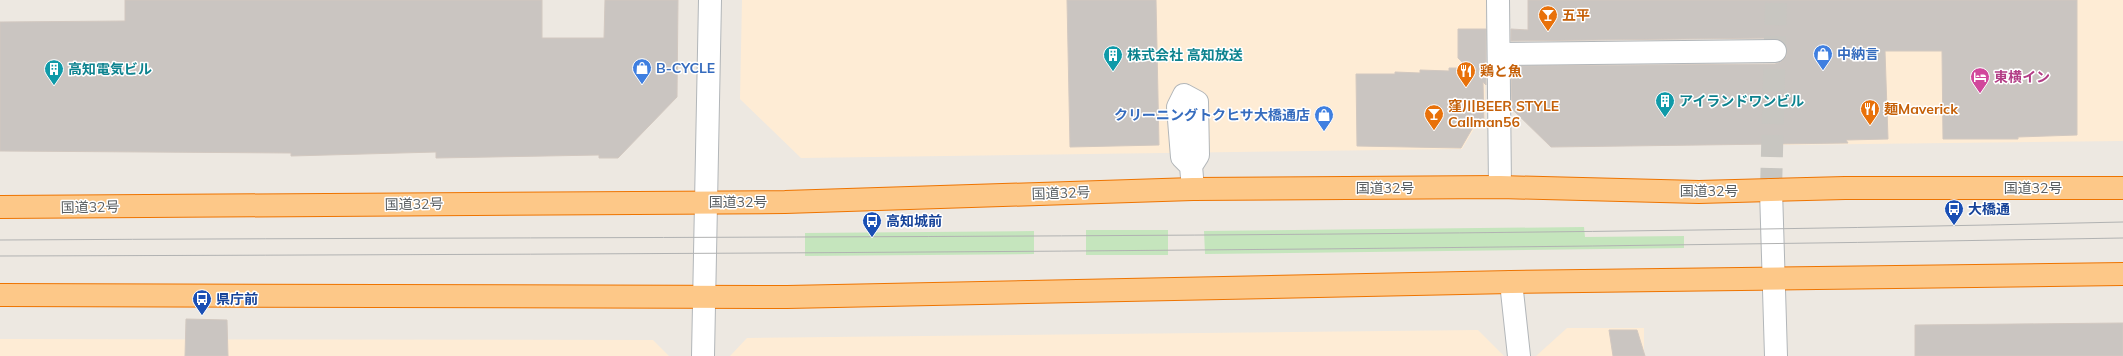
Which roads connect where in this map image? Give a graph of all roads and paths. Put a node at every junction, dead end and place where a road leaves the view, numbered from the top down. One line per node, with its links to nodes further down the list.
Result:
1 (710, 0): 10 (street)
2 (1498, 0): 4 (street)
3 (1774, 51): 4 (street)
4 (1499, 54): 6 (street)
5 (1191, 166): 8 (street)
6 (1500, 187): 8 (highway, 国道32号); 9 (highway, 国道32号)
7 (2123, 188): 9 (highway, 国道32号)
8 (1193, 189): 10 (highway, 国道32号)
9 (1771, 190): 13 (street)
10 (707, 202): 11 (highway, 国道32号); 16 (street)
11 (0, 207)
12 (2123, 274): 13 (highway)
13 (1774, 278): 14 (highway); 19 (street)
14 (1511, 282): 16 (highway); 18 (street)
15 (0, 295): 16 (highway)
16 (704, 296): 17 (street)
17 (703, 356)
18 (1519, 356)
19 (1776, 356)

